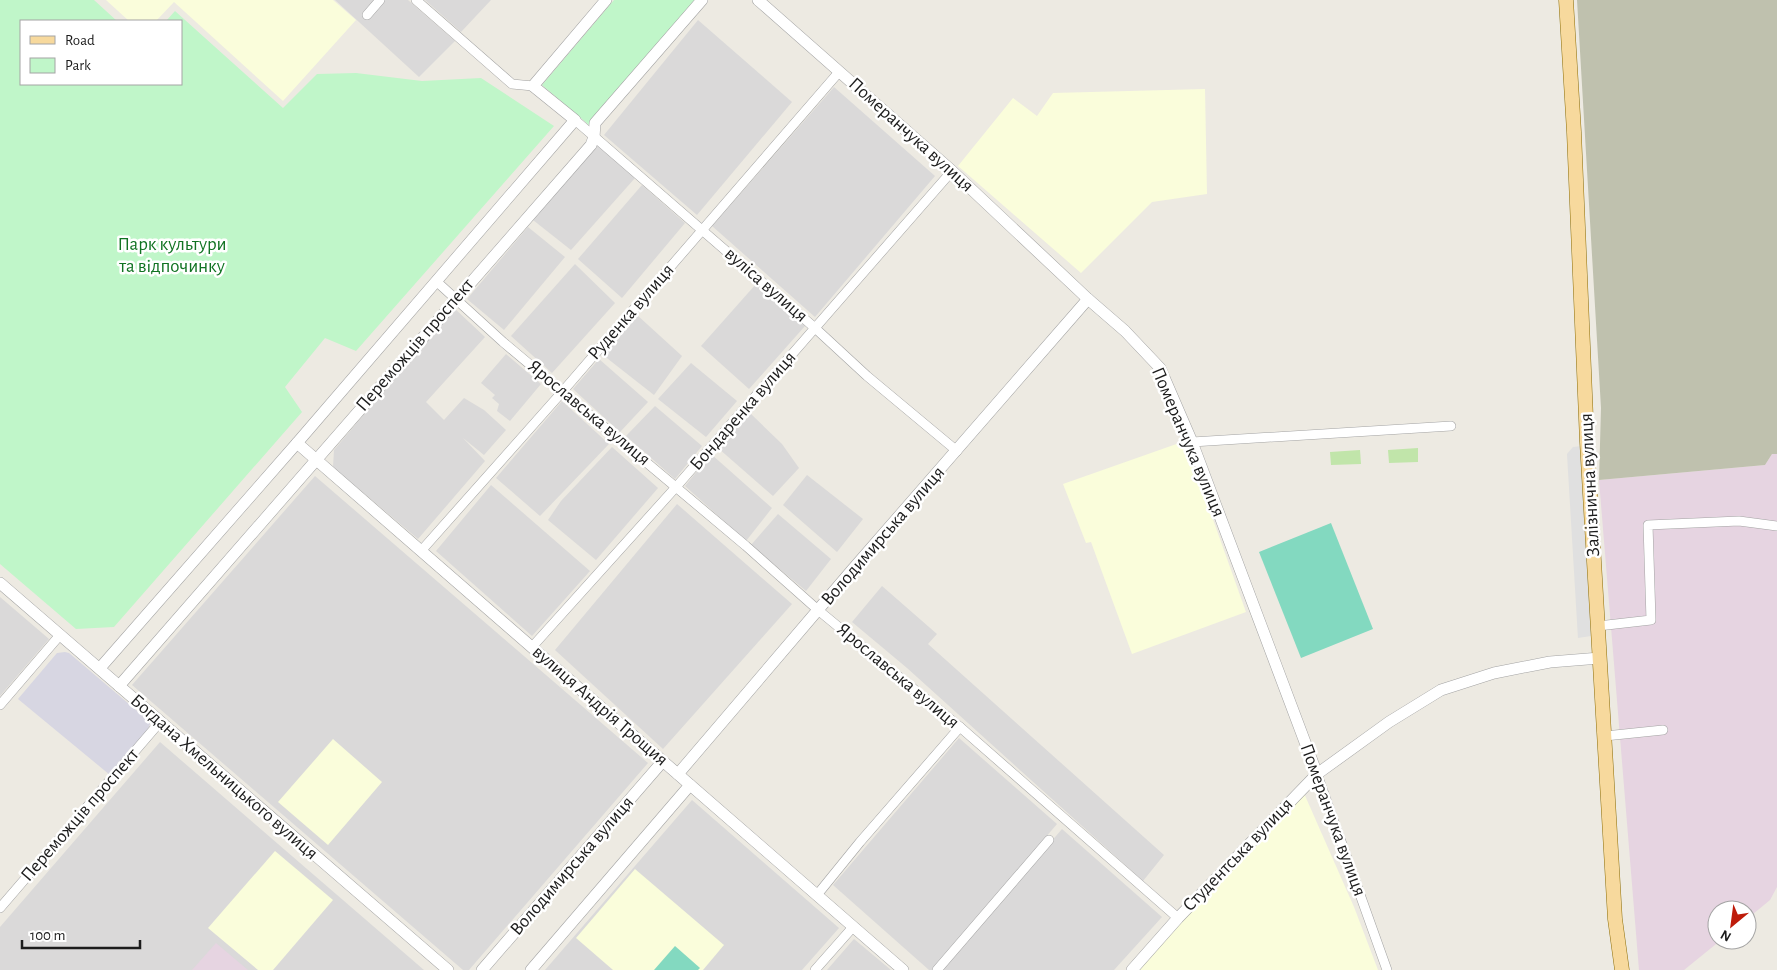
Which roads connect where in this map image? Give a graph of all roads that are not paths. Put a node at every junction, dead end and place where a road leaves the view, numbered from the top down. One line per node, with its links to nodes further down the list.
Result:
1 (380, 0): 7 (street)
2 (416, 0): 9 (street)
3 (606, 0): 9 (street)
4 (702, 0): 11 (street, Переможців проспект)
5 (758, 0): 8 (street, Померанчука вулиця)
6 (1566, 0): 29 (main road, Залізнична вулиця)
7 (367, 15)
8 (839, 72): 12 (street, Померанчука вулиця); 13 (street, Руденка вулиця)
9 (533, 86): 10 (street)
10 (575, 120): 11 (street, вуліса вулиця); 14 (street, Переможців проспект)
11 (594, 137): 13 (street, вуліса вулиця); 15 (street, Переможців проспект)
12 (952, 171): 16 (street, Померанчука вулиця); 17 (street, Бондаренка вулиця)
13 (702, 230): 17 (street, вуліса вулиця); 18 (street, Руденка вулиця)
14 (436, 281): 15 (street, Ярославська вулиця); 21 (street, Переможців проспект)
15 (456, 299): 18 (street, Ярославська вулиця); 23 (street, Переможців проспект)
16 (1088, 299): 20 (street, Померанчука вулиця); 22 (street, Володимирська вулиця)
17 (815, 328): 22 (street, вуліса вулиця); 24 (street, Бондаренка вулиця)
18 (563, 391): 24 (street, Ярославська вулиця); 26 (street, Руденка вулиця)
19 (1451, 426): 20 (street)
20 (1192, 442): 42 (street, Померанчука вулиця)
21 (297, 443): 23 (street, вулиця Андрія Трощия); 33 (street, Переможців проспект)
22 (957, 451): 28 (street, Володимирська вулиця)
23 (316, 459): 26 (street, вулиця Андрія Трощия); 34 (street, Переможців проспект)
24 (676, 487): 28 (street, Ярославська вулиця); 31 (street, Бондаренка вулиця)
25 (1777, 526): 29 (street)
26 (421, 551): 31 (street, вулиця Андрія Трощия)
27 (0, 583): 30 (street, Богдана Хмельницького вулиця)
28 (818, 610): 37 (street, Ярославська вулиця); 41 (street, Володимирська вулиця)
29 (1598, 626): 32 (main road, Залізнична вулиця)
30 (60, 635): 33 (street, Богдана Хмельницького вулиця); 35 (street)
31 (532, 647): 40 (street, вулиця Андрія Трощия)
32 (1600, 658): 39 (main road, Залізнична вулиця); 42 (street, Студентська вулиця)
33 (100, 668): 34 (street, Богдана Хмельницького вулиця)
34 (119, 686): 36 (street, Богдана Хмельницького вулиця)
35 (0, 705)
36 (160, 722): 46 (street, Переможців проспект); 49 (street, Богдана Хмельницького вулиця)
37 (960, 726): 45 (street); 47 (street, Ярославська вулиця)
38 (1663, 730): 39 (street)
39 (1605, 736): 57 (main road, Залізнична вулиця)
40 (663, 761): 41 (street, вулиця Андрія Трощия); 50 (street, Володимирська вулиця)
41 (678, 774): 43 (street, вулиця Андрія Трощия)
42 (1317, 774): 47 (street, Студентська вулиця); 56 (street, Померанчука вулиця)
43 (690, 785): 45 (street, вулиця Андрія Трощия); 51 (street, Володимирська вулиця)
44 (1049, 840): 54 (street)
45 (817, 895): 48 (street, вулиця Андрія Трощия)
46 (0, 908)
47 (1178, 918): 55 (street, Студентська вулиця)
48 (853, 926): 52 (street); 53 (street, вулиця Андрія Трощия)
49 (448, 970)
50 (482, 970)
51 (531, 970)
52 (815, 970)
53 (903, 970)
54 (938, 970)
55 (1132, 970)
56 (1387, 970)
57 (1622, 970)

